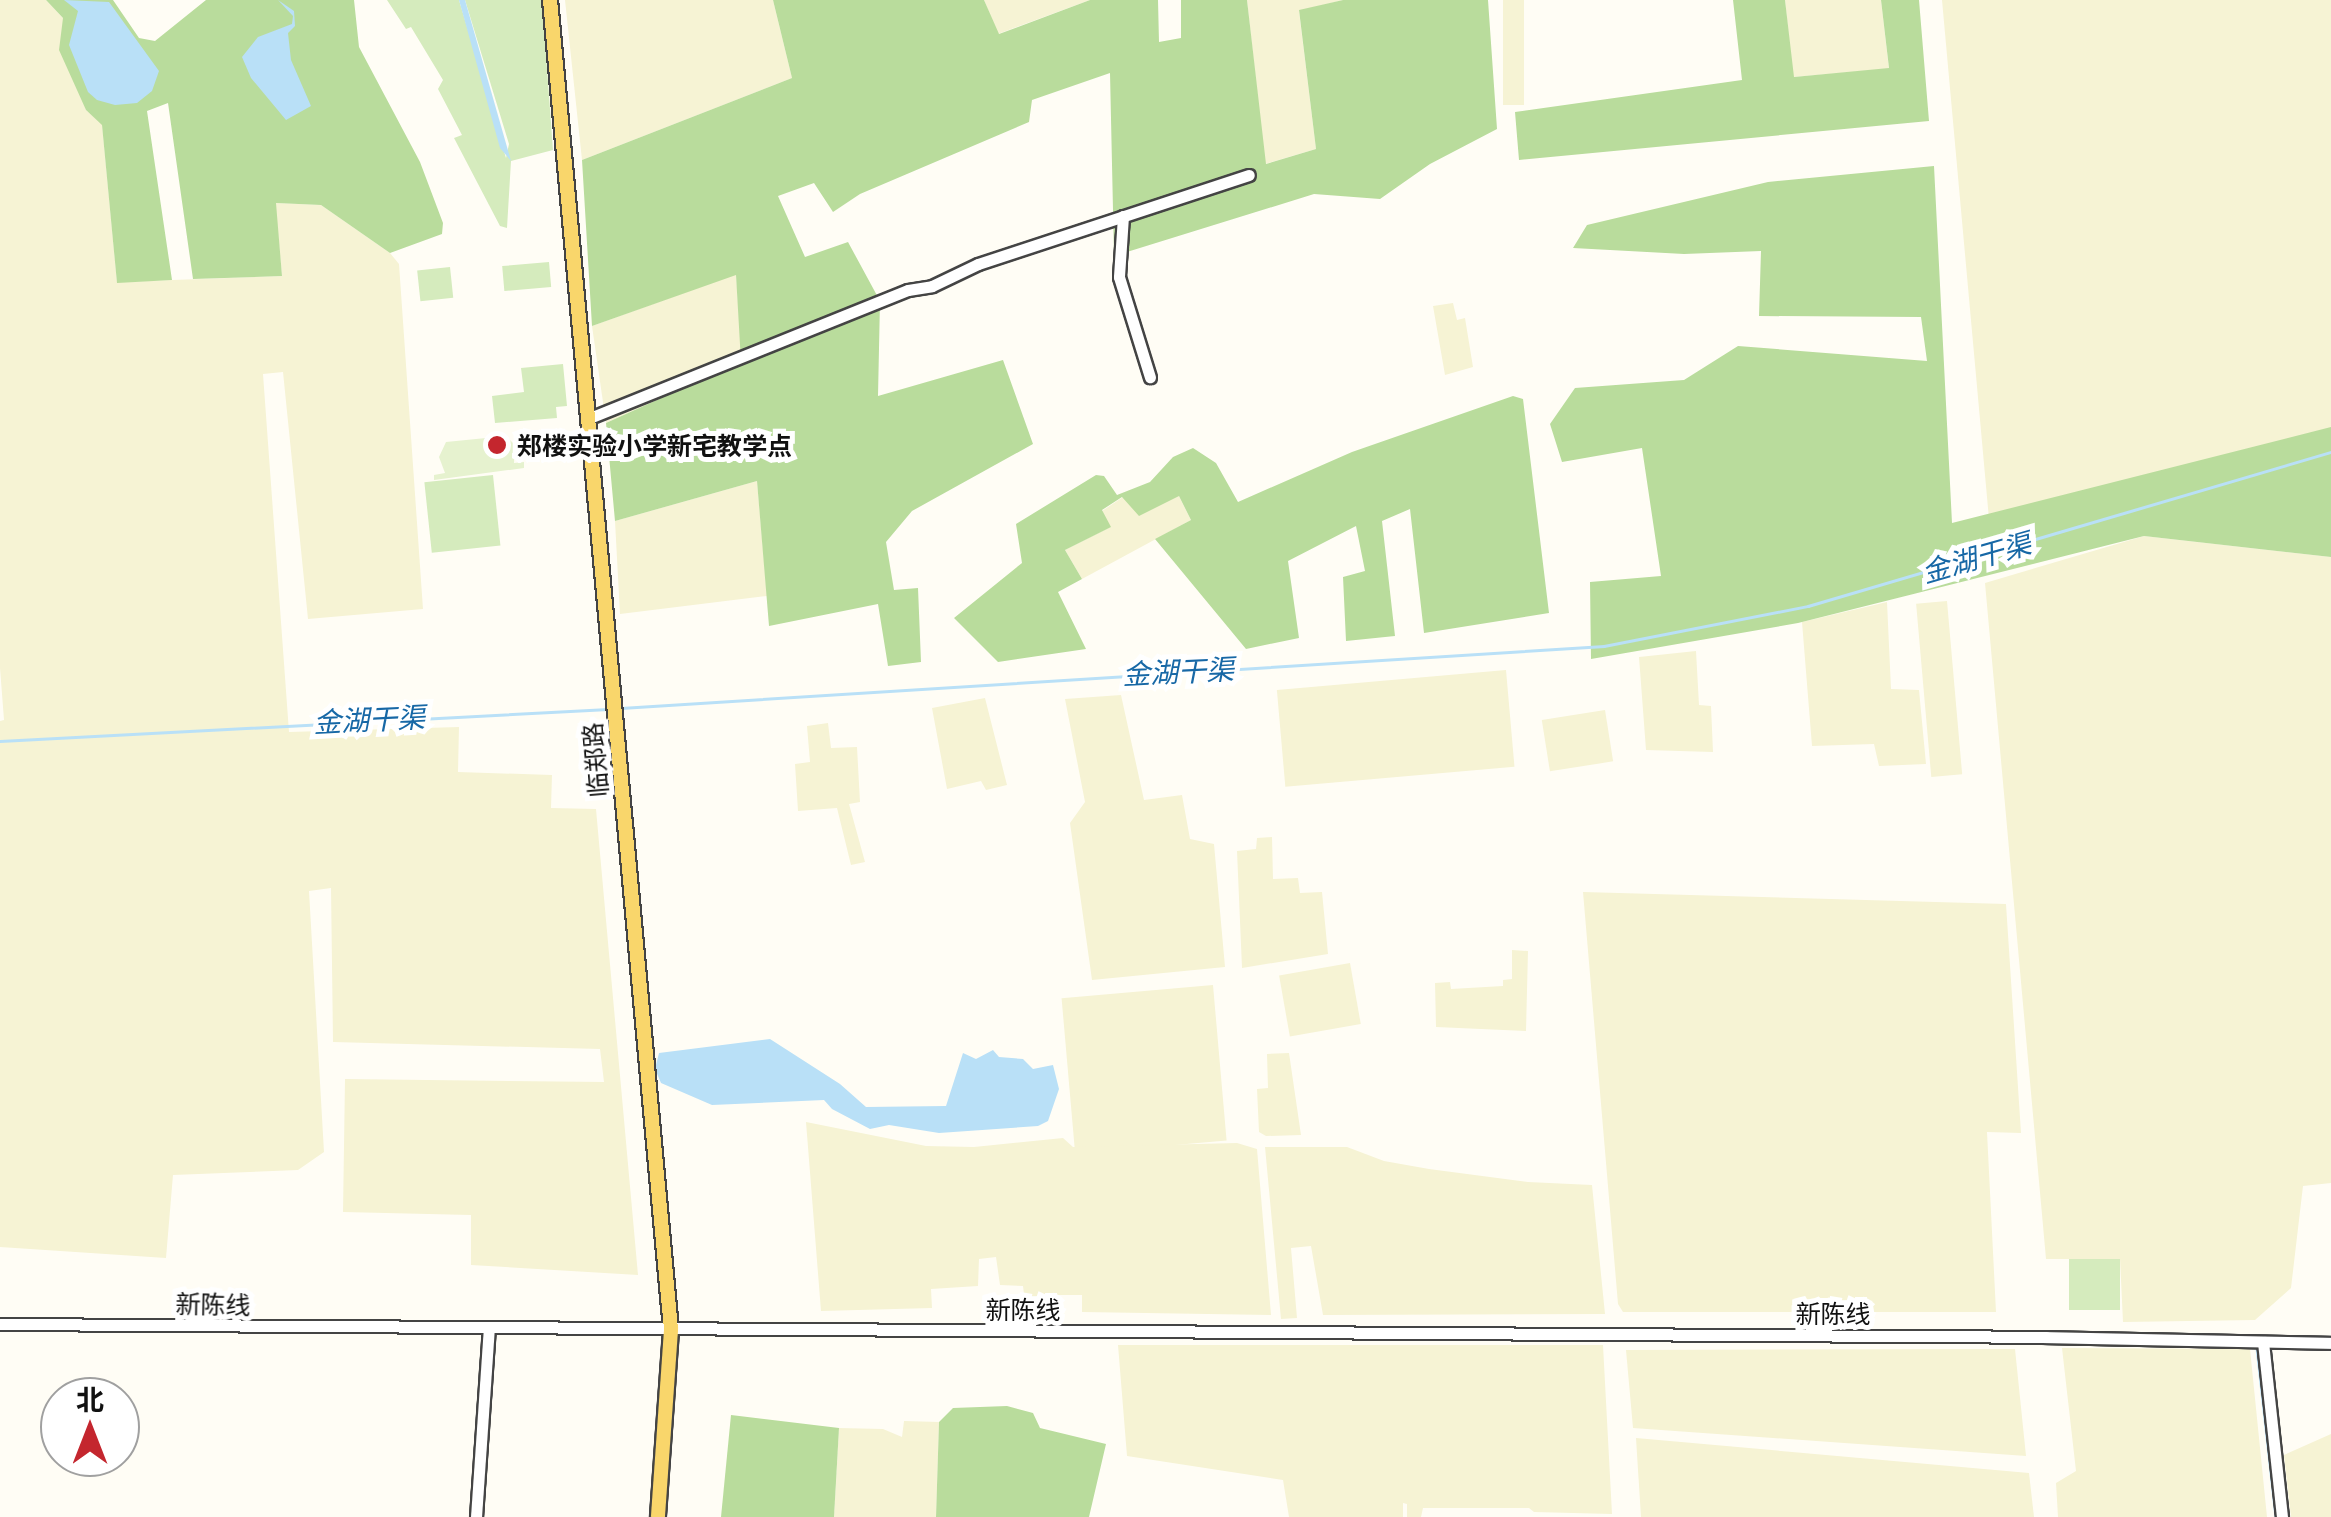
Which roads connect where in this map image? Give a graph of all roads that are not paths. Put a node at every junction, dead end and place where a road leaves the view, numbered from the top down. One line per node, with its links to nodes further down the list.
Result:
1 (550, 0): 5 (main road, 临郑路)
2 (1249, 176): 3 (street)
3 (1123, 216): 4 (street); 5 (street)
4 (1150, 377)
5 (587, 418): 8 (main road, 临郑路)
6 (0, 1324): 7 (street, 新陈线)
7 (488, 1328): 8 (street, 新陈线); 11 (street)
8 (671, 1330): 9 (street, 新陈线); 12 (main road, 临郑路)
9 (2263, 1342): 10 (street, 新陈线); 13 (street)
10 (2331, 1343)
11 (476, 1517)
12 (658, 1517)
13 (2282, 1517)

